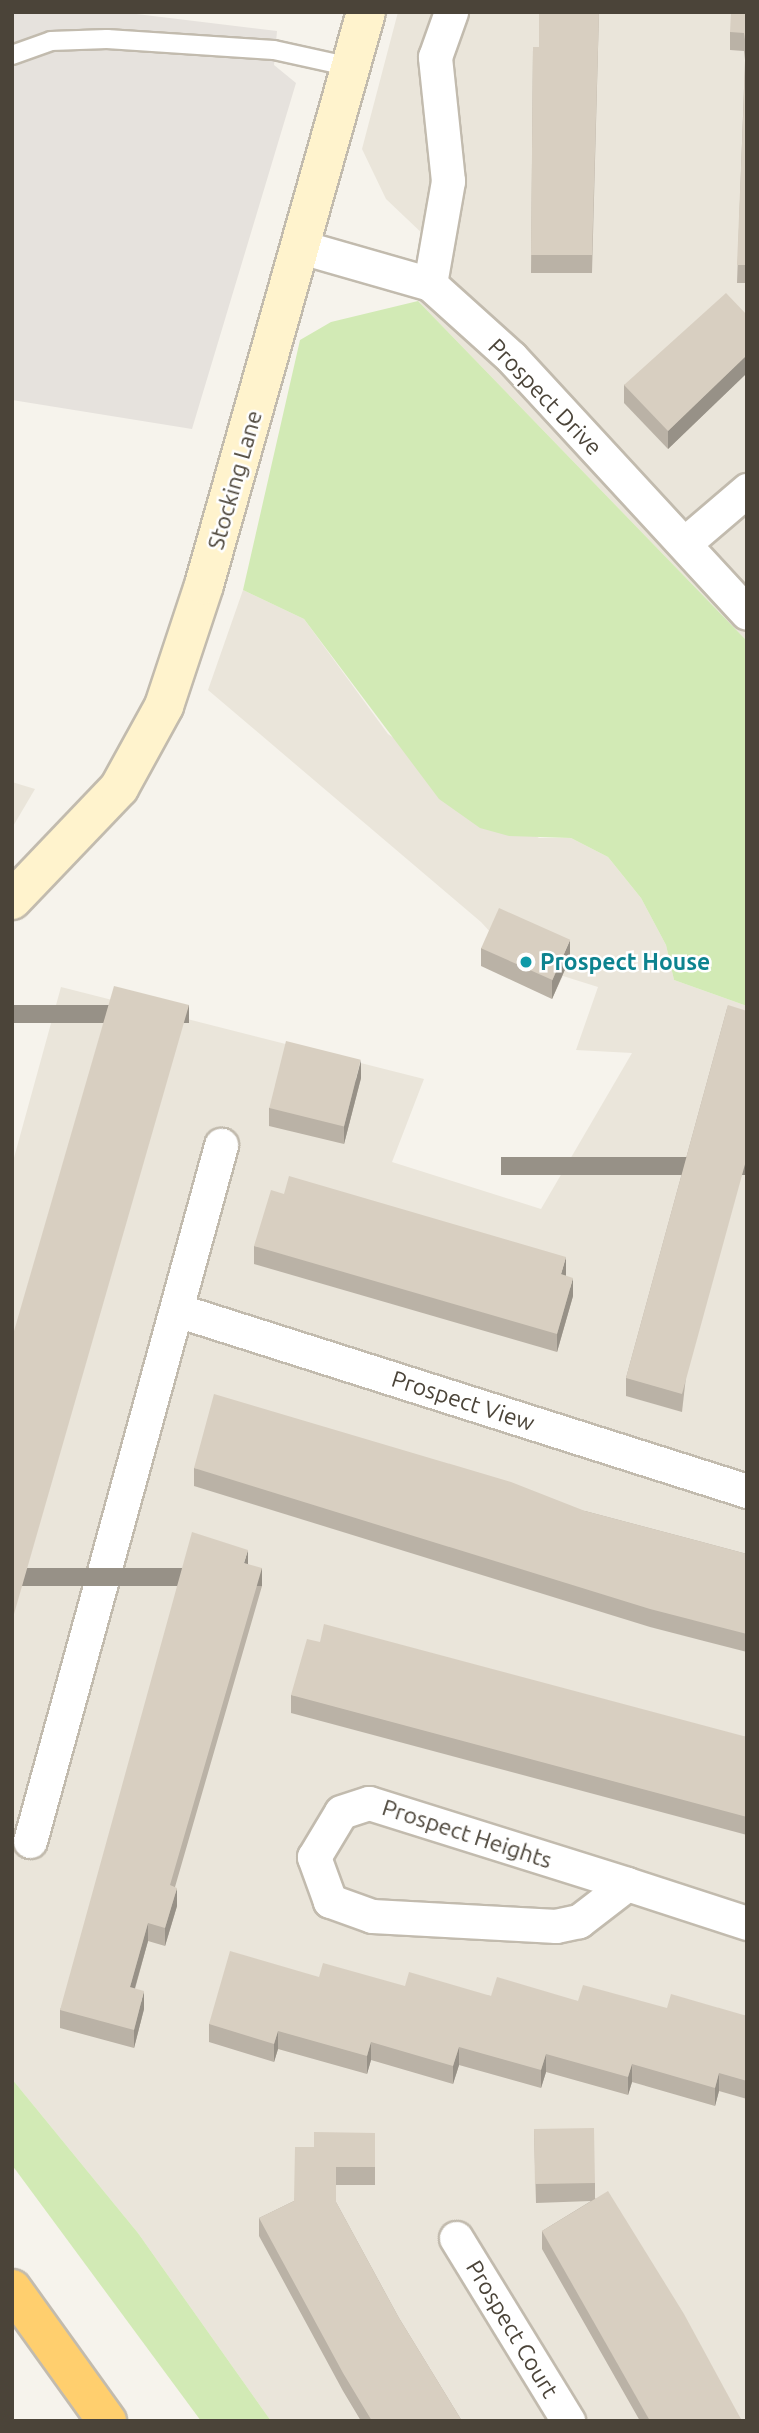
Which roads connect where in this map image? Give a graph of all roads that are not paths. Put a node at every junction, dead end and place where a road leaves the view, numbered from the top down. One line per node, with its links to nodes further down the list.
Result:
1 (366, 12): 4 (main road, Stocking Lane)
2 (451, 12): 6 (street)
3 (12, 55): 4 (lane)
4 (351, 67): 5 (main road, Stocking Lane)
5 (301, 247): 6 (street, Prospect Drive); 10 (main road, Stocking Lane)
6 (430, 284): 8 (street, Prospect Drive)
7 (747, 490): 8 (street)
8 (685, 543): 9 (street, Prospect Drive)
9 (747, 613)
10 (12, 900)
11 (221, 1145): 12 (street)
12 (180, 1311): 13 (street, Prospect View); 14 (street)
13 (746, 1487)
14 (30, 1841)
15 (627, 1884): 15 (street, Prospect Heights); 16 (street, Prospect Heights)
16 (747, 1923)
17 (456, 2238): 20 (street, Prospect Court)
18 (12, 2289): 19 (highway)
19 (107, 2421)
20 (568, 2421)

